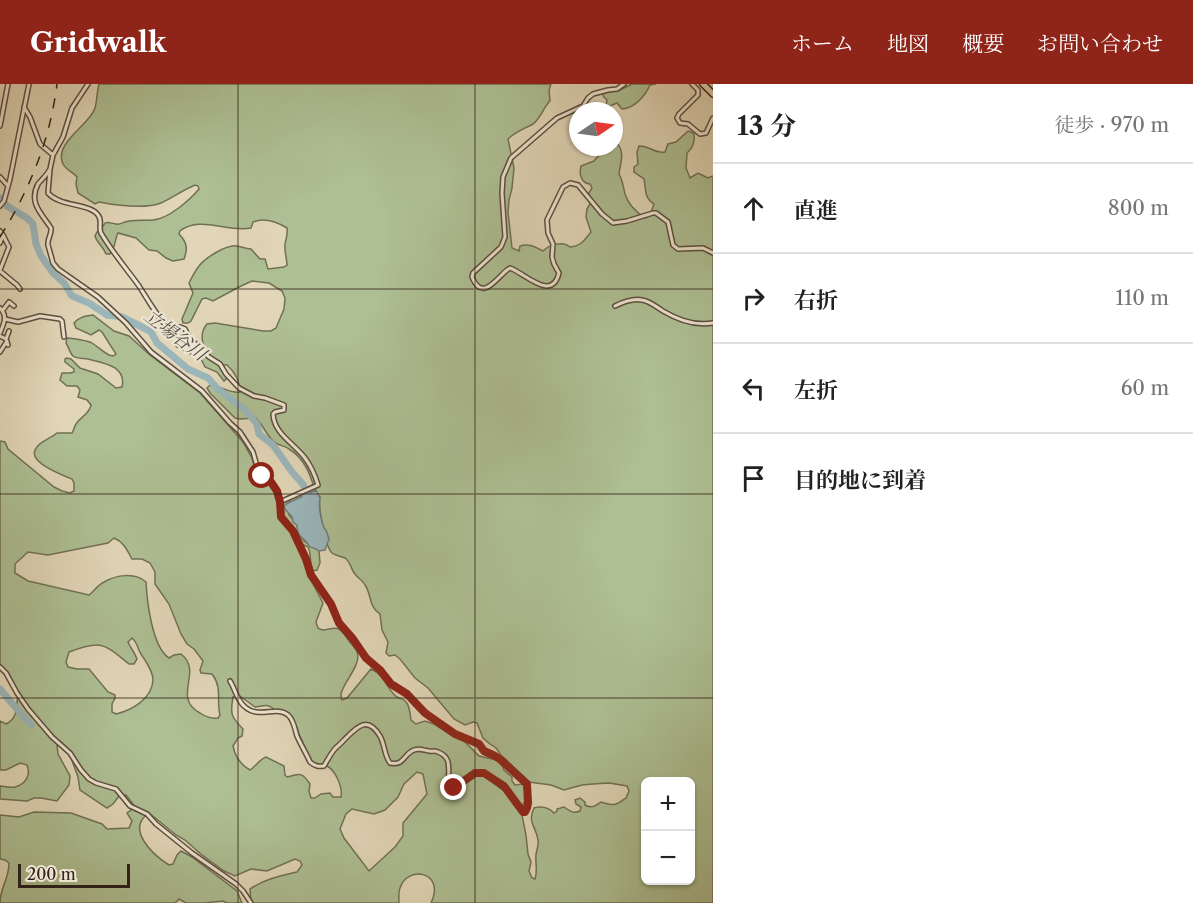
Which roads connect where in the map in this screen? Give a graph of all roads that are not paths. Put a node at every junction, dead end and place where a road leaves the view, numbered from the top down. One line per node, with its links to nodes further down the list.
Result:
1 (8, 84): 10 (street)
2 (29, 84): 8 (street)
3 (88, 84): 11 (street)
4 (624, 84): 19 (street)
5 (692, 84): 9 (street)
6 (703, 84): 7 (highway)
7 (713, 94)
8 (24, 107): 11 (street); 14 (street)
9 (713, 118)
10 (0, 126)
11 (53, 155): 12 (street)
12 (50, 169): 33 (street); 36 (street)
13 (0, 177): 14 (street)
14 (8, 186): 15 (street)
15 (0, 206)
16 (0, 231): 17 (street)
17 (3, 235): 18 (street); 20 (street)
18 (0, 243)
19 (713, 253)
20 (0, 270): 21 (street)
21 (20, 289)
22 (14, 306): 24 (street)
23 (615, 306): 28 (street)
24 (1, 309): 27 (street)
25 (35, 311): 26 (street)
26 (33, 318): 27 (street); 31 (street)
27 (5, 319): 30 (street)
28 (713, 323)
29 (9, 331): 32 (street)
30 (0, 334): 32 (street)
31 (64, 337)
32 (7, 342): 34 (street)
33 (195, 343): 35 (street); 36 (street)
34 (0, 352)
35 (194, 353)
36 (280, 502): 38 (street)
37 (0, 667): 39 (street)
38 (230, 681)
39 (251, 903)

